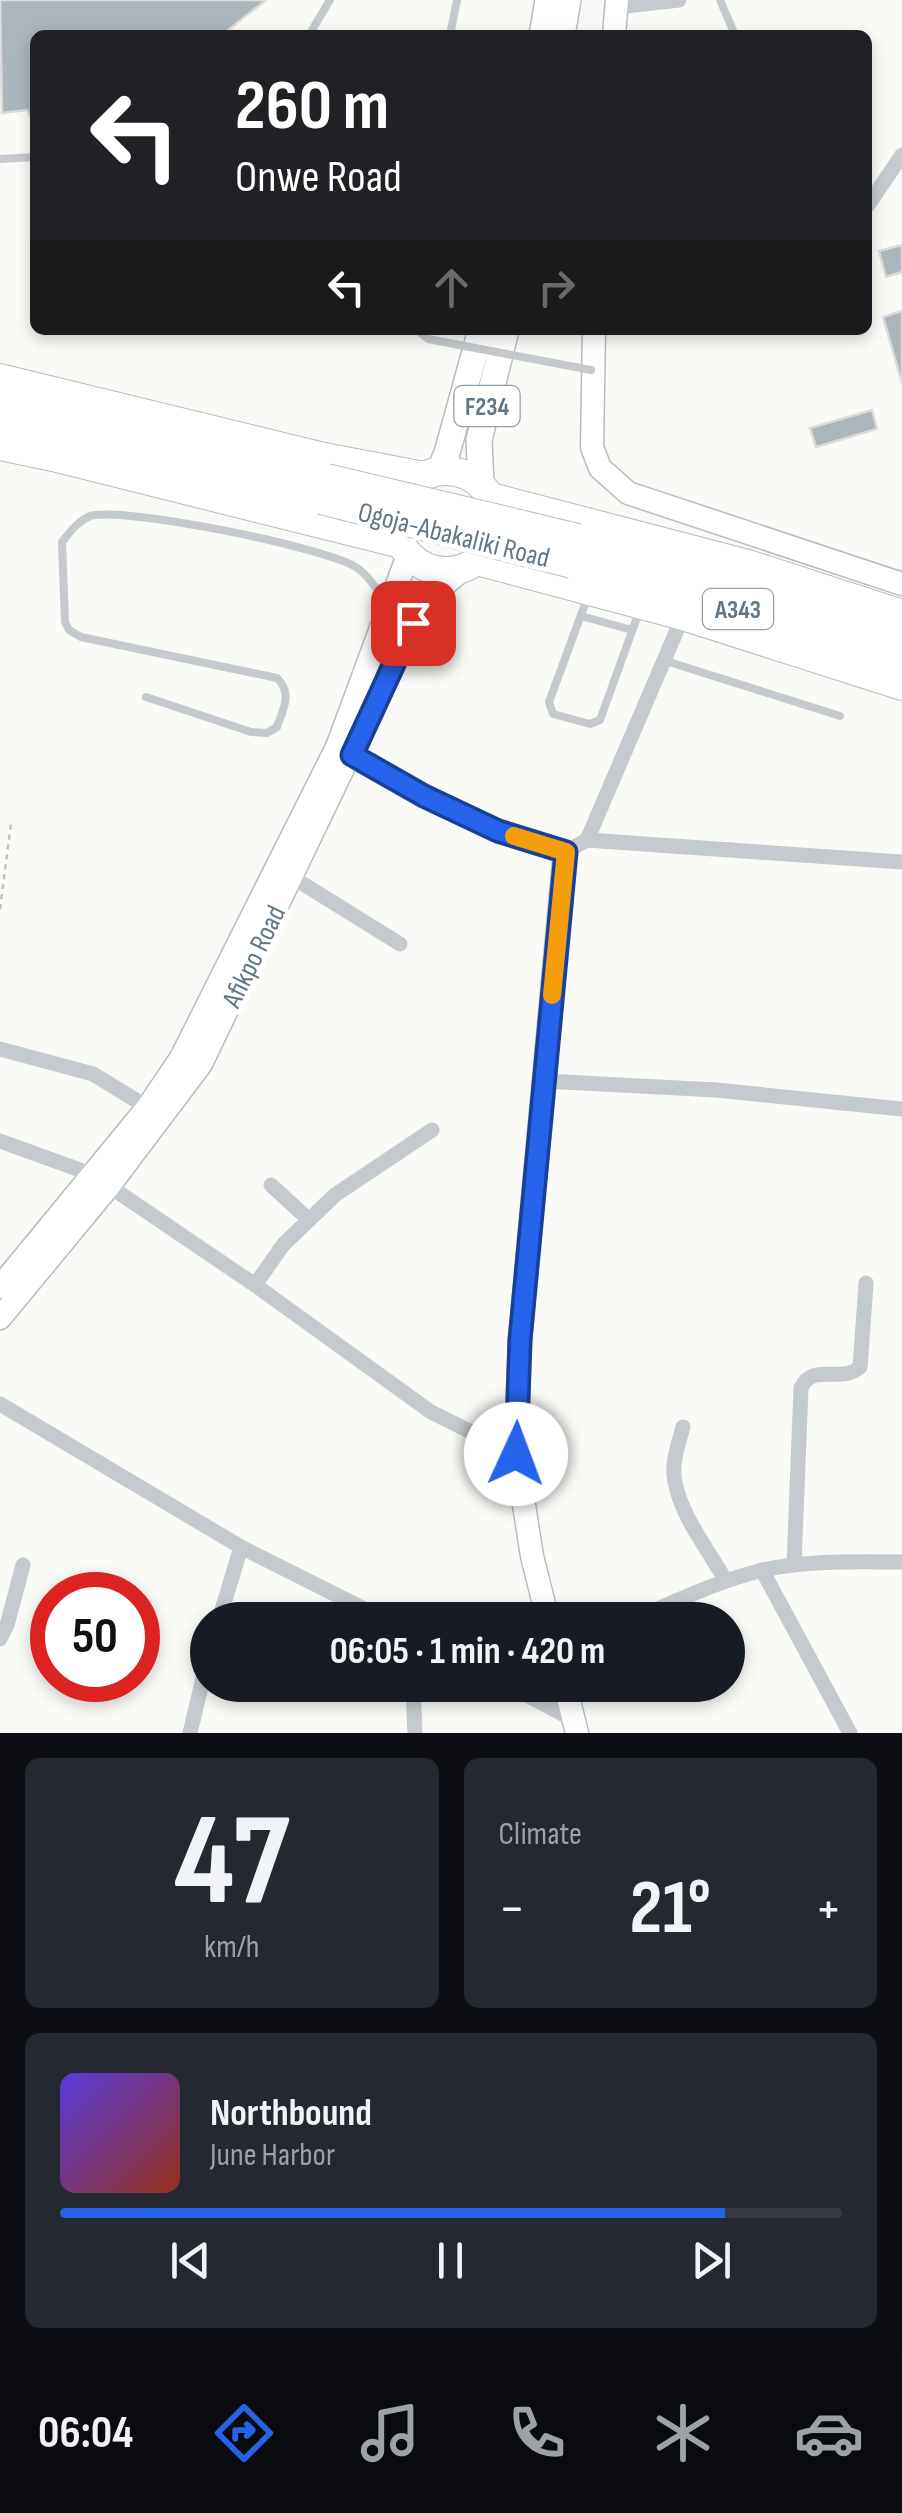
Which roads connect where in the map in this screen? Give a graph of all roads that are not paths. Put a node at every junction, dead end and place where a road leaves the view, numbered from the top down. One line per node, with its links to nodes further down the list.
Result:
1 (330, 0): 8 (lane)
2 (457, 0): 9 (lane)
3 (548, 0): 10 (main road)
4 (568, 0): 11 (main road)
5 (679, 0): 7 (street)
6 (720, 0): 13 (lane)
7 (617, 3): 12 (main road)
8 (312, 30)
9 (451, 30)
10 (543, 30)
11 (563, 30)
12 (614, 30)
13 (733, 30)
14 (902, 156): 17 (street)
15 (30, 157): 16 (lane)
16 (0, 159)
17 (872, 200)
18 (423, 335): 22 (lane, bridge)
19 (479, 335): 27 (main road, F234)
20 (505, 335): 29 (main road, F234)
21 (594, 335): 22 (main road)
22 (591, 370): 33 (main road)
23 (0, 378): 27 (highway)
24 (0, 400): 28 (highway, Ogoja-Abakaliki Road / A343)
25 (0, 424): 28 (highway, Ogoja-Abakaliki Road / A343)
26 (0, 446): 30 (highway)
27 (432, 474): 29 (highway); 30 (highway)
28 (324, 489): 31 (highway, Ogoja-Abakaliki Road / A343, bridge)
29 (486, 491): 32 (highway); 36 (highway)
30 (405, 550): 32 (highway); 35 (main road, Afikpo Road)
31 (575, 551): 39 (highway, A343); 41 (highway, Ogoja-Abakaliki Road / A343)
32 (470, 565): 34 (highway); 45 (main road, Afikpo Road)
33 (902, 584)
34 (585, 604): 38 (highway); 38 (lane)
35 (390, 608): 43 (lane); 45 (main road, Afikpo Road)
36 (902, 614)
37 (683, 616): 38 (highway); 40 (street); 42 (highway)
38 (636, 618)
39 (902, 637)
40 (666, 660): 44 (lane); 46 (street)
41 (902, 662)
42 (902, 686)
43 (146, 697)
44 (840, 716)
45 (344, 751): 47 (main road); 49 (main road, Afikpo Road); 54 (main road, Afikpo Road)
46 (587, 840): 47 (street); 48 (street)
47 (566, 852): 52 (main road)
48 (902, 862)
49 (292, 877): 50 (street); 54 (main road, Afikpo Road)
50 (400, 944)
51 (0, 1048): 54 (street)
52 (544, 1081): 53 (street); 66 (main road)
53 (902, 1109)
54 (155, 1112): 57 (main road, Afikpo Road)
55 (432, 1130): 59 (street)
56 (0, 1141): 57 (street)
57 (101, 1180): 61 (street); 62 (main road, Afikpo Road); 63 (main road, Afikpo Road)
58 (272, 1185): 59 (street)
59 (308, 1219): 61 (street)
60 (866, 1282): 70 (street)
61 (255, 1286): 66 (street)
62 (0, 1288)
63 (0, 1318)
64 (0, 1404): 67 (street)
65 (683, 1428): 72 (street)
66 (516, 1454): 75 (main road)
67 (241, 1547): 73 (street); 74 (street)
68 (902, 1562): 70 (street)
69 (24, 1565): 77 (street)
70 (794, 1565): 71 (street)
71 (762, 1570): 72 (street); 84 (street)
72 (726, 1581): 76 (street)
73 (224, 1602)
74 (350, 1602)
75 (544, 1602)
76 (675, 1602)
77 (0, 1638)
78 (197, 1702): 82 (street)
79 (414, 1702): 83 (street)
80 (536, 1702): 81 (street)
81 (576, 1726)
82 (190, 1733)
83 (416, 1733)
84 (850, 1733)

